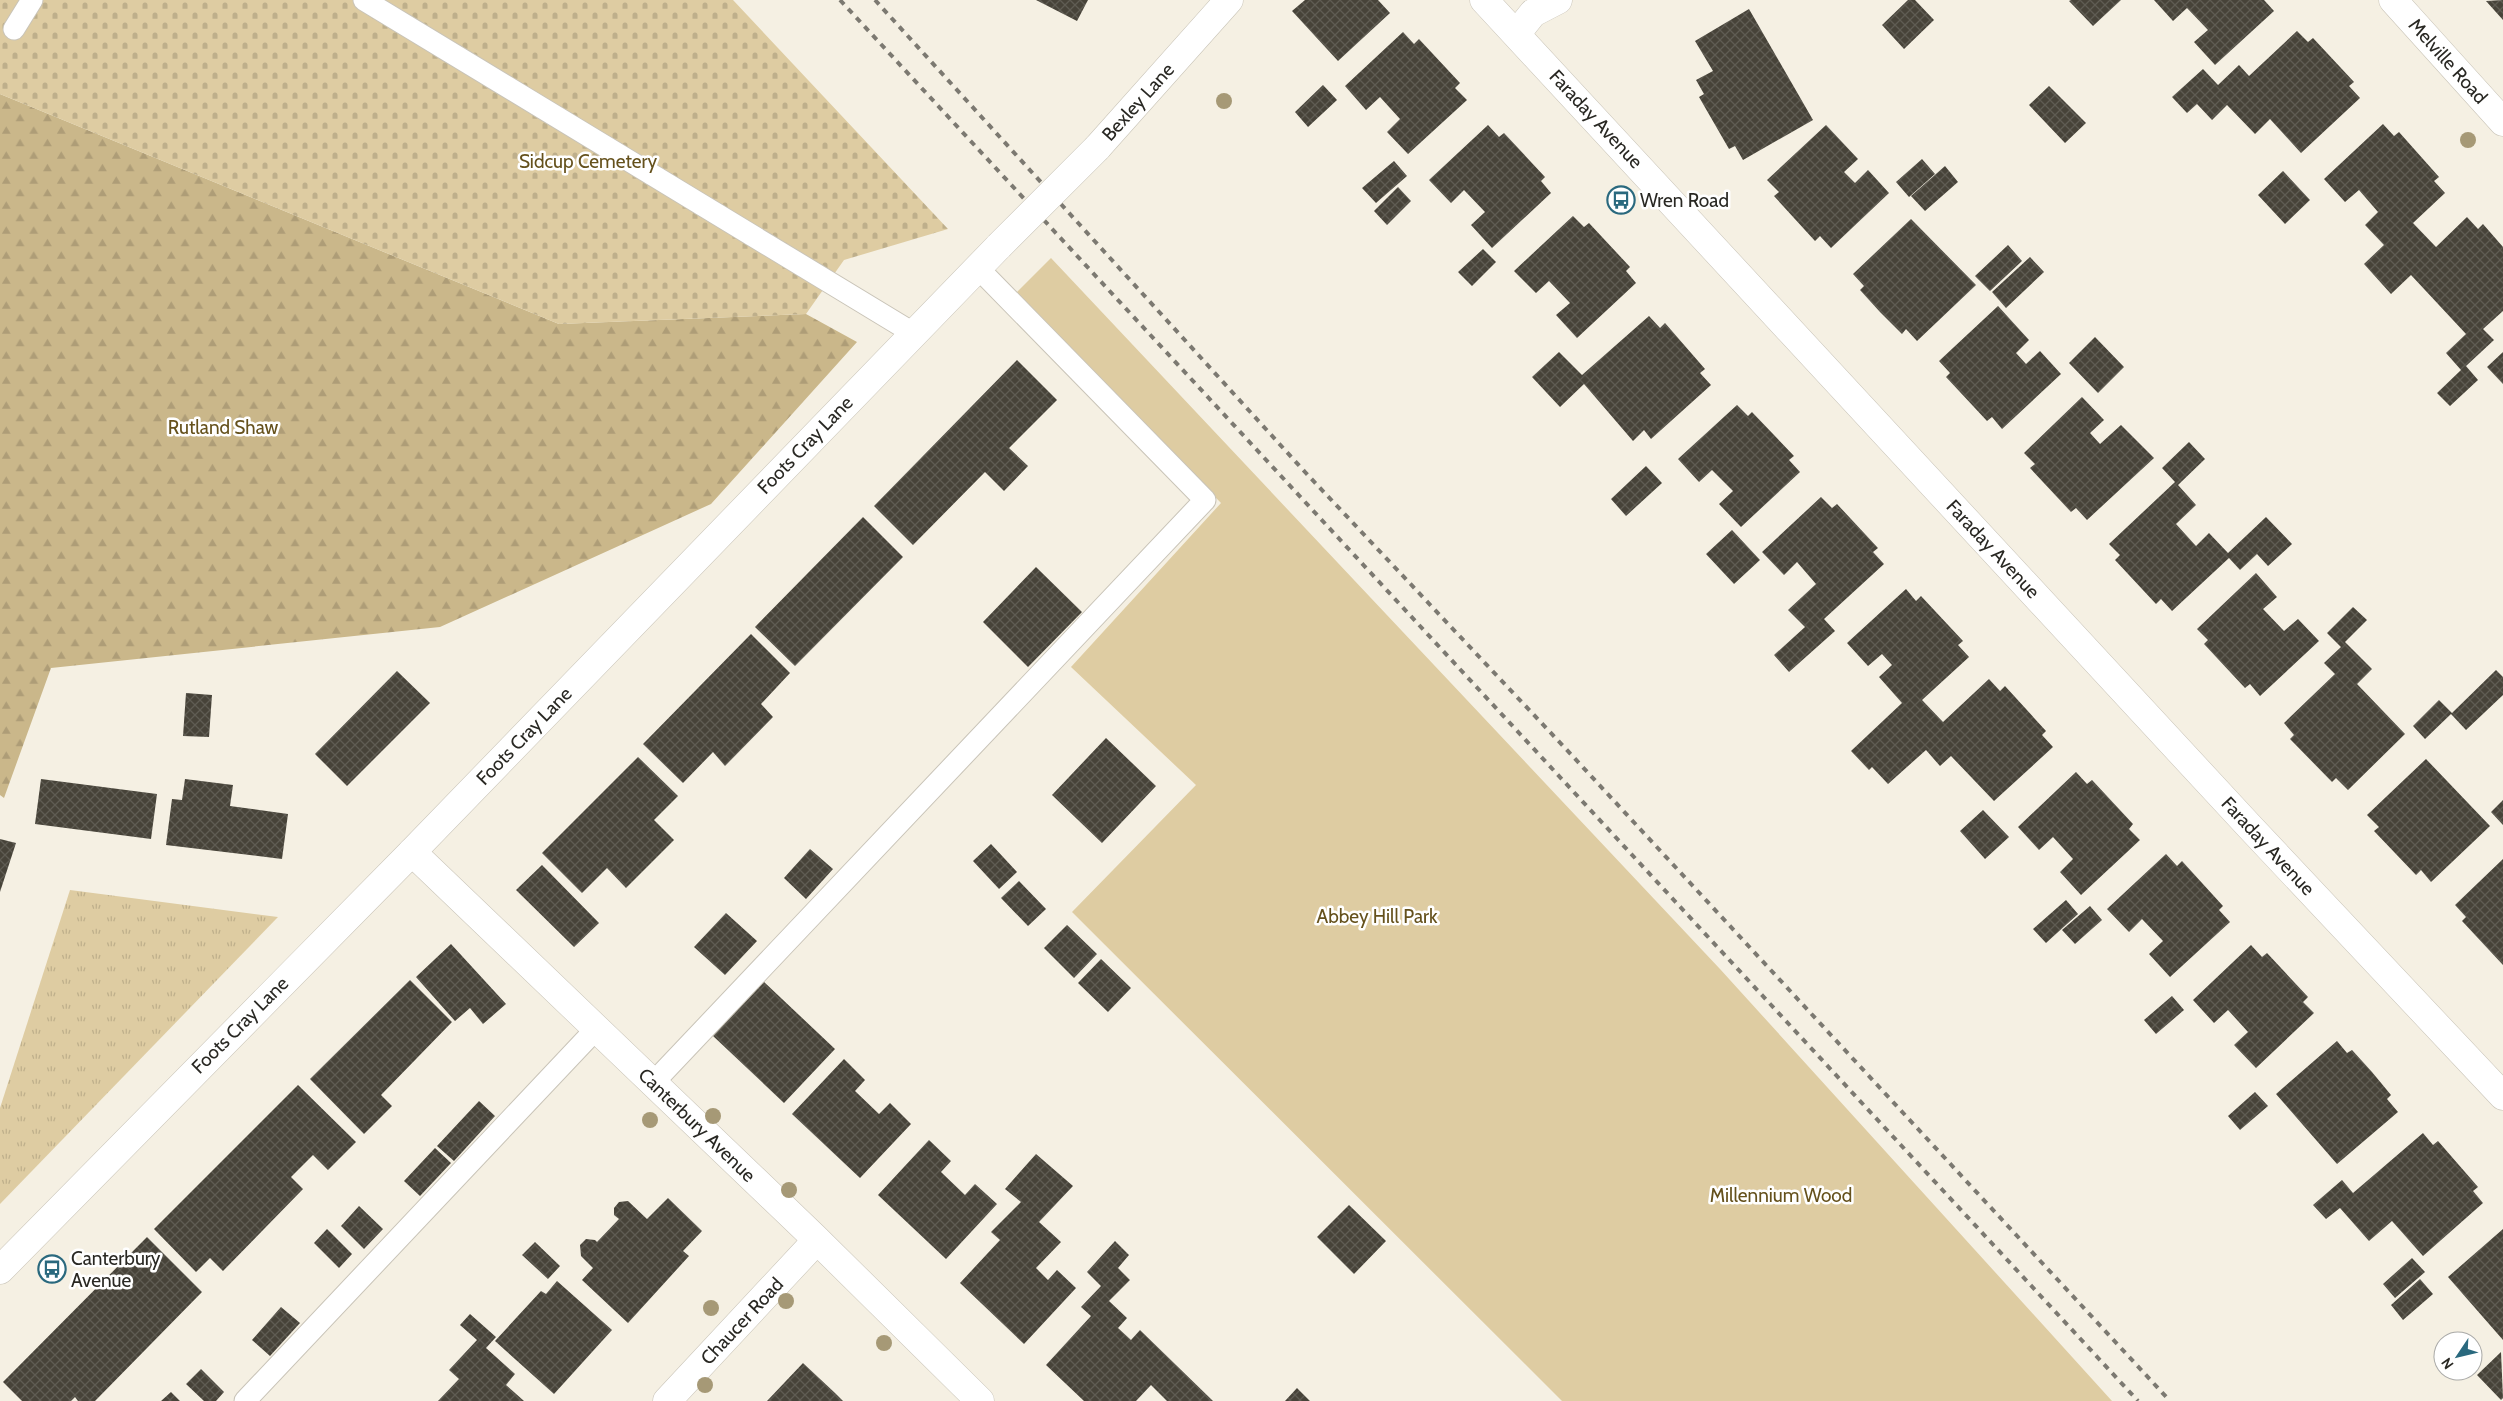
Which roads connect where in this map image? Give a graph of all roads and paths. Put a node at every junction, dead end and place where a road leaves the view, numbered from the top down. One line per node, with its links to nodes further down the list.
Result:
1 (32, 0): 7 (lane)
2 (364, 0): 12 (lane)
3 (1229, 0): 10 (street, Bexley Lane, bridge)
4 (1484, 0): 8 (street, Faraday Avenue)
5 (1558, 0): 8 (street)
6 (2394, 0): 9 (street, Melville Road)
7 (14, 29)
8 (1517, 34): 16 (street, Faraday Avenue)
9 (2503, 122)
10 (1044, 200): 11 (street, Foots Cray Lane, bridge)
11 (977, 267): 12 (street, Foots Cray Lane); 15 (lane)
12 (913, 334): 13 (street, Foots Cray Lane)
13 (412, 852): 14 (street, Canterbury Avenue); 18 (street, Foots Cray Lane)
14 (596, 1028): 15 (street, Canterbury Avenue); 19 (lane)
15 (653, 1083): 17 (street, Canterbury Avenue)
16 (2503, 1096)
17 (817, 1240): 20 (street, Chaucer Road); 21 (street, Canterbury Avenue)
18 (0, 1270)
19 (245, 1401)
20 (667, 1401)
21 (980, 1401)

